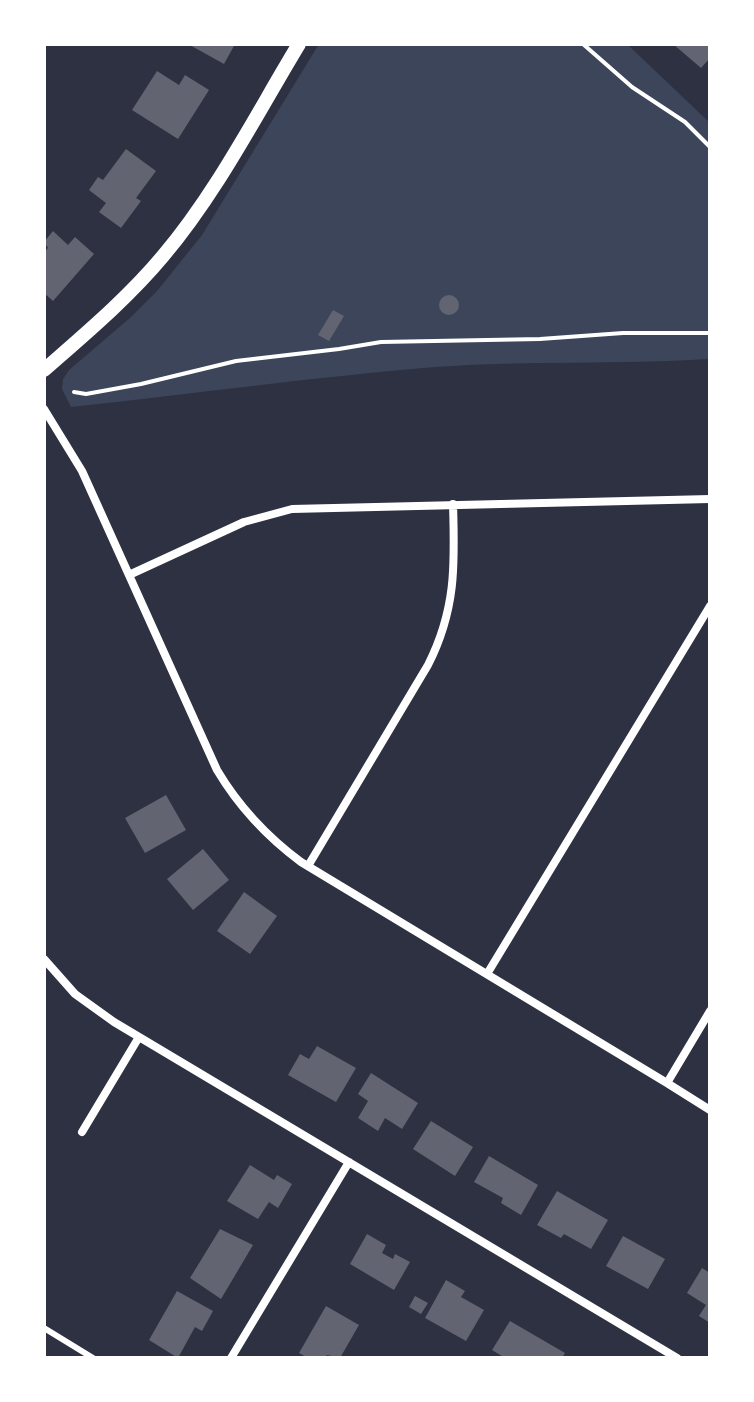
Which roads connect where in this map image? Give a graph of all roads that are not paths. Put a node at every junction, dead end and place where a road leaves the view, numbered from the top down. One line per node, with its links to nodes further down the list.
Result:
1 (299, 44): 2 (street)
2 (44, 370)
3 (44, 409): 6 (street)
4 (710, 499): 5 (street)
5 (453, 504): 6 (street); 8 (street)
6 (129, 575): 8 (street)
7 (710, 606): 10 (street)
8 (308, 866): 10 (street)
9 (44, 959): 12 (street)
10 (487, 974): 13 (street)
11 (710, 1011): 13 (street)
12 (139, 1037): 15 (street); 16 (street)
13 (667, 1083): 14 (street)
14 (710, 1110)
15 (82, 1132)
16 (349, 1162): 19 (street); 20 (street)
17 (44, 1328): 18 (lane)
18 (93, 1358)
19 (231, 1358)
20 (677, 1358)

